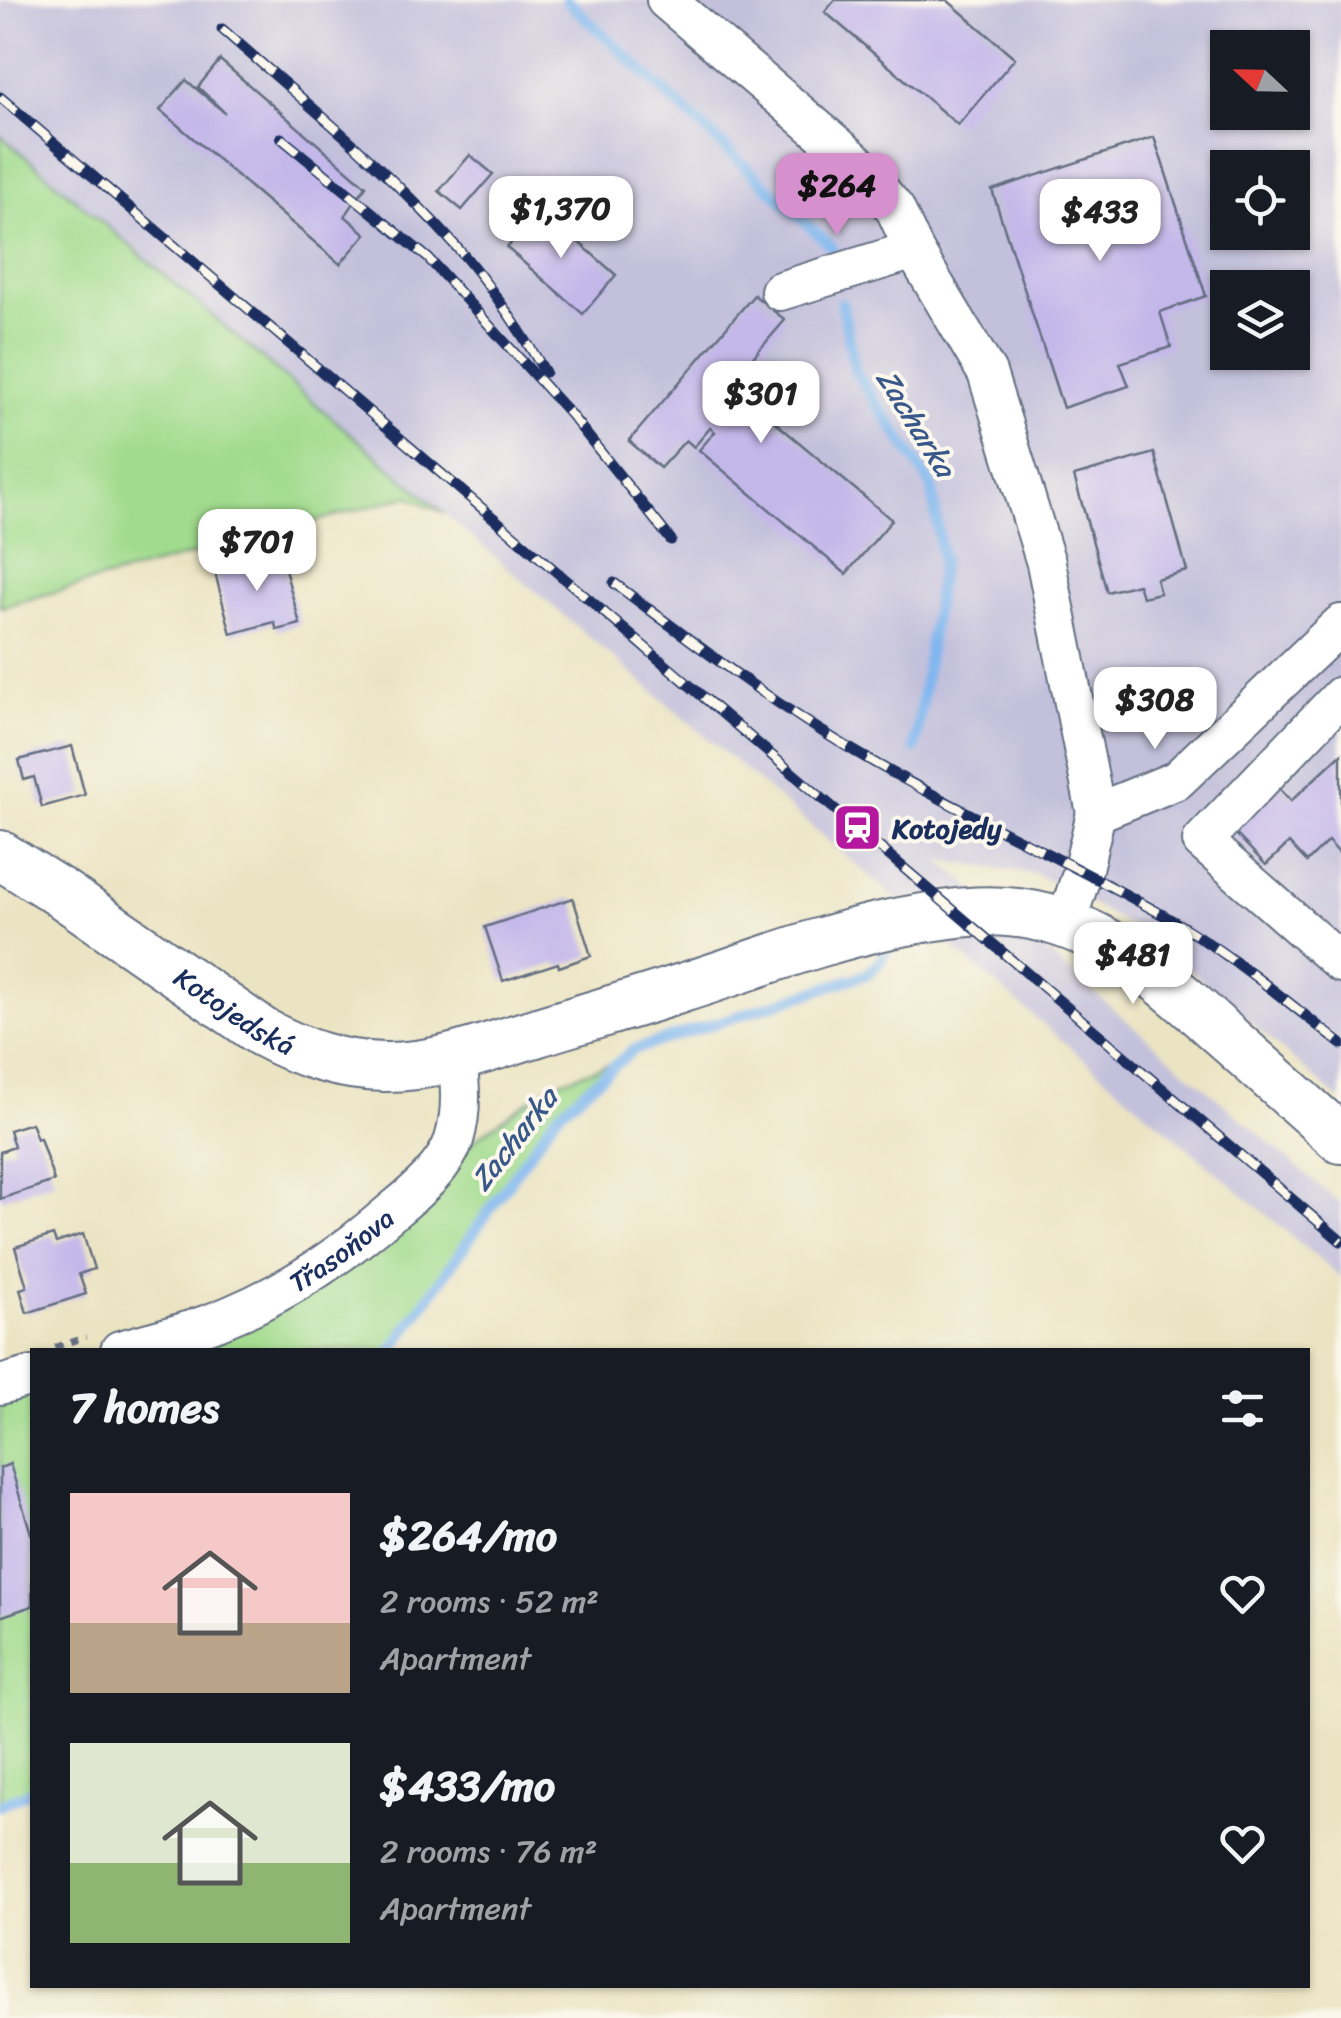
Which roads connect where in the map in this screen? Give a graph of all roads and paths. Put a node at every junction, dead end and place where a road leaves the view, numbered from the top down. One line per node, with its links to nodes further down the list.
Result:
1 (666, 0): 2 (street)
2 (914, 250): 3 (street); 6 (street)
3 (780, 291)
4 (1341, 624): 6 (street)
5 (1341, 696): 9 (street)
6 (1096, 813): 8 (street)
7 (0, 856): 10 (main road, Kotojedská)
8 (1066, 924): 10 (main road, Kotojedská); 11 (main road, Kotojedská)
9 (1341, 963)
10 (478, 1050): 12 (street, Třasoňova)
11 (1341, 1139)
12 (127, 1348)
13 (30, 1376): 14 (street)
14 (0, 1384)

